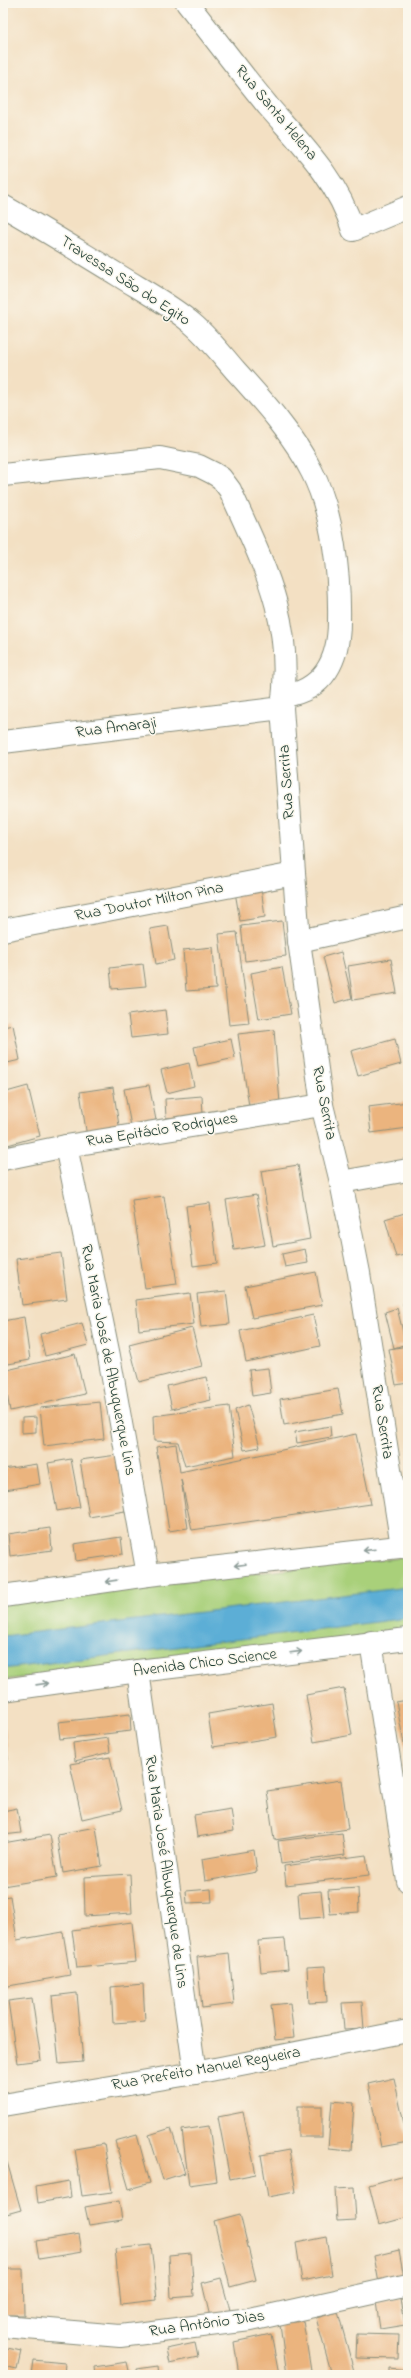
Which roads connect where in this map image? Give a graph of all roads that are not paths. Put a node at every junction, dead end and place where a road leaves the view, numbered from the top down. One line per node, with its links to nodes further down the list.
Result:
1 (187, 3): 3 (street, Rua Santa Helena)
2 (3, 206): 5 (street, Travessa São do Egito)
3 (408, 207)
4 (3, 475): 5 (street, Rua Serrita)
5 (283, 702): 6 (street, Rua Amaraji); 7 (street, Rua Serrita)
6 (3, 742)
7 (294, 874): 9 (street, Rua Doutor Milton Pina); 10 (street, Rua Serrita)
8 (408, 917): 10 (street)
9 (3, 930)
10 (300, 941): 11 (street, Rua Serrita)
11 (322, 1105): 12 (street, Rua Epitácio Rodrigues); 15 (street, Rua Serrita)
12 (66, 1146): 13 (street, Rua Epitácio Rodrigues); 17 (street, Rua Maria José de Albuquerque Lins)
13 (3, 1159)
14 (408, 1170): 15 (street)
15 (341, 1182): 16 (street, Rua Serrita)
16 (405, 1546): 17 (street, one-way to 17)
17 (148, 1576): 18 (street, one-way to 18)
18 (3, 1596)
19 (408, 1639): 20 (street, Avenida Chico Science)
20 (371, 1642): 21 (street, Avenida Chico Science, one-way to 20); 23 (street)
21 (138, 1671): 22 (street, Avenida Chico Science, one-way to 21); 25 (street, Rua Maria José Albuquerque de Lins)
22 (3, 1690)
23 (408, 1881)
24 (408, 2031): 25 (street, Rua Prefeito Manuel Regueira)
25 (195, 2073): 26 (street, Rua Prefeito Manuel Regueira)
26 (3, 2105)
27 (408, 2285): 28 (street, Rua Antônio Dias)
28 (3, 2326)

